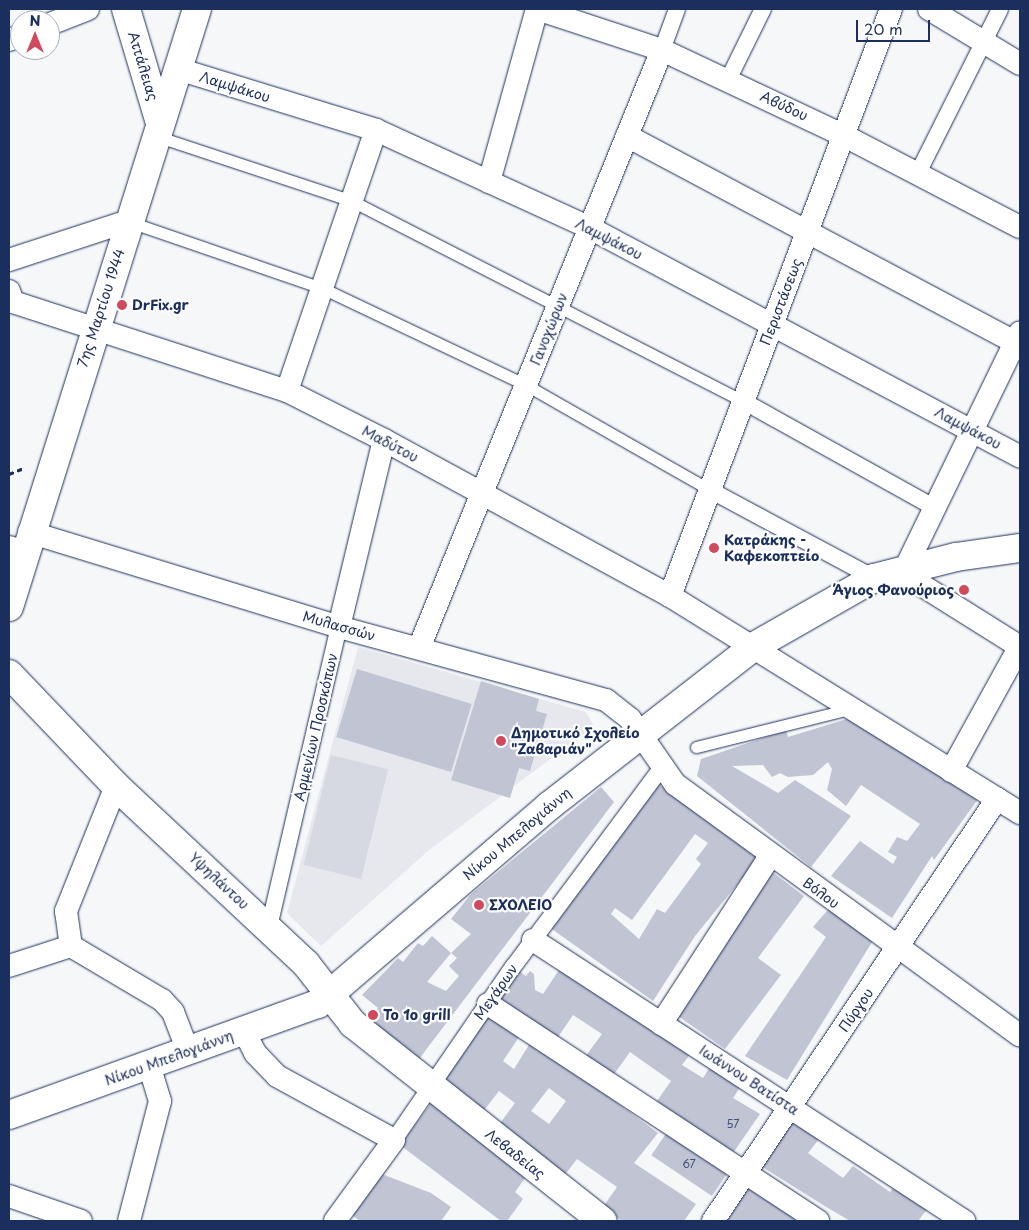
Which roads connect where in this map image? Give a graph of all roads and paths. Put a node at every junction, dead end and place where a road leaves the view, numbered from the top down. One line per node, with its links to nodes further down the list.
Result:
1 (88, 9): 10 (street)
2 (126, 9): 16 (main road, Αττάλειας)
3 (197, 9): 14 (main road, 7ης Μαρτίου 1944)
4 (537, 9): 12 (street, Αβύδου); 21 (street)
5 (677, 9): 12 (street, Γανοχώρων)
6 (763, 9): 15 (street)
7 (890, 9): 18 (street, Περιστάσεως)
8 (929, 9): 11 (street)
9 (1000, 9): 11 (street)
10 (60, 20)
11 (984, 41): 13 (street); 20 (street)
12 (662, 50): 15 (street, Αβύδου); 19 (street, Γανοχώρων)
13 (1020, 64)
14 (178, 69): 16 (main road, 7ης Μαρτίου 1944); 17 (street, Λαμψάκου)
15 (728, 80): 18 (street, Αβύδου)
16 (158, 130): 22 (lane); 23 (main road, 7ης Μαρτίου 1944)
17 (376, 130): 21 (street, Λαμψάκου); 22 (street)
18 (843, 135): 20 (street, Αβύδου); 26 (street, Περιστάσεως)
19 (627, 136): 25 (street, Γανοχώρων); 26 (street)
20 (918, 173): 24 (street, Αβύδου)
21 (489, 182): 25 (street, Λαμψάκου)
22 (352, 201): 28 (street); 30 (lane)
23 (128, 221): 27 (street); 28 (lane); 32 (main road, 7ης Μαρτίου 1944)
24 (1020, 227)
25 (590, 228): 30 (street, Γανοχώρων); 31 (street, Λαμψάκου)
26 (807, 232): 31 (street, Περιστάσεως); 33 (street)
27 (9, 260)
28 (322, 288): 34 (lane); 35 (street)
29 (9, 291): 32 (street, Μαδύτου)
30 (558, 305): 34 (street, Γανοχώρων); 36 (lane)
31 (772, 325): 36 (street, Περιστάσεως); 37 (street, Λαμψάκου)
32 (95, 329): 35 (street, Μαδύτου); 43 (main road, 7ης Μαρτίου 1944)
33 (1018, 337): 37 (street)
34 (526, 385): 40 (lane); 41 (street, Γανοχώρων)
35 (287, 391): 38 (street, Μαδύτου)
36 (743, 401): 40 (street, Περιστάσεως); 42 (street)
37 (972, 430): 39 (street, Λαμψάκου); 42 (street)
38 (384, 440): 41 (street, Μαδύτου); 48 (street, Αρμενίων Προσκόπων)
39 (1020, 457)
40 (710, 490): 45 (street); 46 (street, Περιστάσεως)
41 (482, 493): 46 (street, Μαδύτου); 51 (street, Γανοχώρων)
42 (935, 508): 45 (street)
43 (22, 544): 47 (main road, 7ης Μαρτίου 1944); 48 (street, Μυλασσών)
44 (1020, 548): 45 (main road, Νίκου Μπελογιάννη)
45 (892, 573): 49 (street); 50 (main road, Νίκου Μπελογιάννη)
46 (670, 596): 50 (street, Μαδύτου)
47 (9, 606)
48 (339, 627): 51 (street, Μυλασσών); 62 (street, Αρμενίων Προσκόπων)
49 (1020, 646): 57 (street)
50 (753, 647): 53 (street, Μαδύτου); 54 (main road, Νίκου Μπελογιάννη)
51 (419, 648): 54 (street, Μυλασσών)
52 (9, 674): 58 (main road, Υψηλάντου)
53 (852, 708): 55 (lane); 57 (street, Μαδύτου)
54 (638, 734): 56 (street, Βόλου); 67 (main road, Νίκου Μπελογιάννη)
55 (696, 748)
56 (662, 767): 61 (street, Βόλου); 63 (street, Μεγάρων)
57 (951, 771): 59 (street, Μαδύτου)
58 (116, 786): 62 (main road, Υψηλάντου); 64 (street)
59 (997, 799): 60 (street, Μαδύτου); 65 (street, Πύργου)
60 (1020, 813)
61 (770, 856): 65 (street, Βόλου); 69 (street)
62 (269, 927): 67 (main road, Υψηλάντου)
63 (533, 940): 68 (street, Μεγάρων); 69 (street, Ιωάννου Βατίστα)
64 (71, 946): 66 (street); 72 (street)
65 (898, 949): 71 (street, Βόλου); 75 (street, Πύργου)
66 (9, 966)
67 (332, 996): 70 (main road, Νίκου Μπελογιάννη); 74 (main road, Υψηλάντου)
68 (488, 1004): 74 (street, Μεγάρων); 78 (street)
69 (661, 1024): 75 (street, Ιωάννου Βατίστα)
70 (244, 1031): 72 (main road, Νίκου Μπελογιάννη); 77 (street)
71 (1020, 1036)
72 (188, 1051): 73 (main road, Νίκου Μπελογιάννη)
73 (149, 1066): 76 (main road, Νίκου Μπελογιάννη); 82 (street)
74 (429, 1086): 77 (street, Μεγάρων); 83 (main road, Λεβαδείας)
75 (791, 1106): 78 (street, Πύργου); 86 (street, Ιωάννου Βατίστα)
76 (9, 1115)
77 (394, 1140): 80 (street, Μεγάρων)
78 (745, 1173): 84 (street, Πύργου); 85 (street)
79 (9, 1196): 81 (street)
80 (340, 1219)
81 (81, 1221)
82 (129, 1221)
83 (602, 1221)
84 (713, 1221)
85 (818, 1221)
86 (964, 1221)

